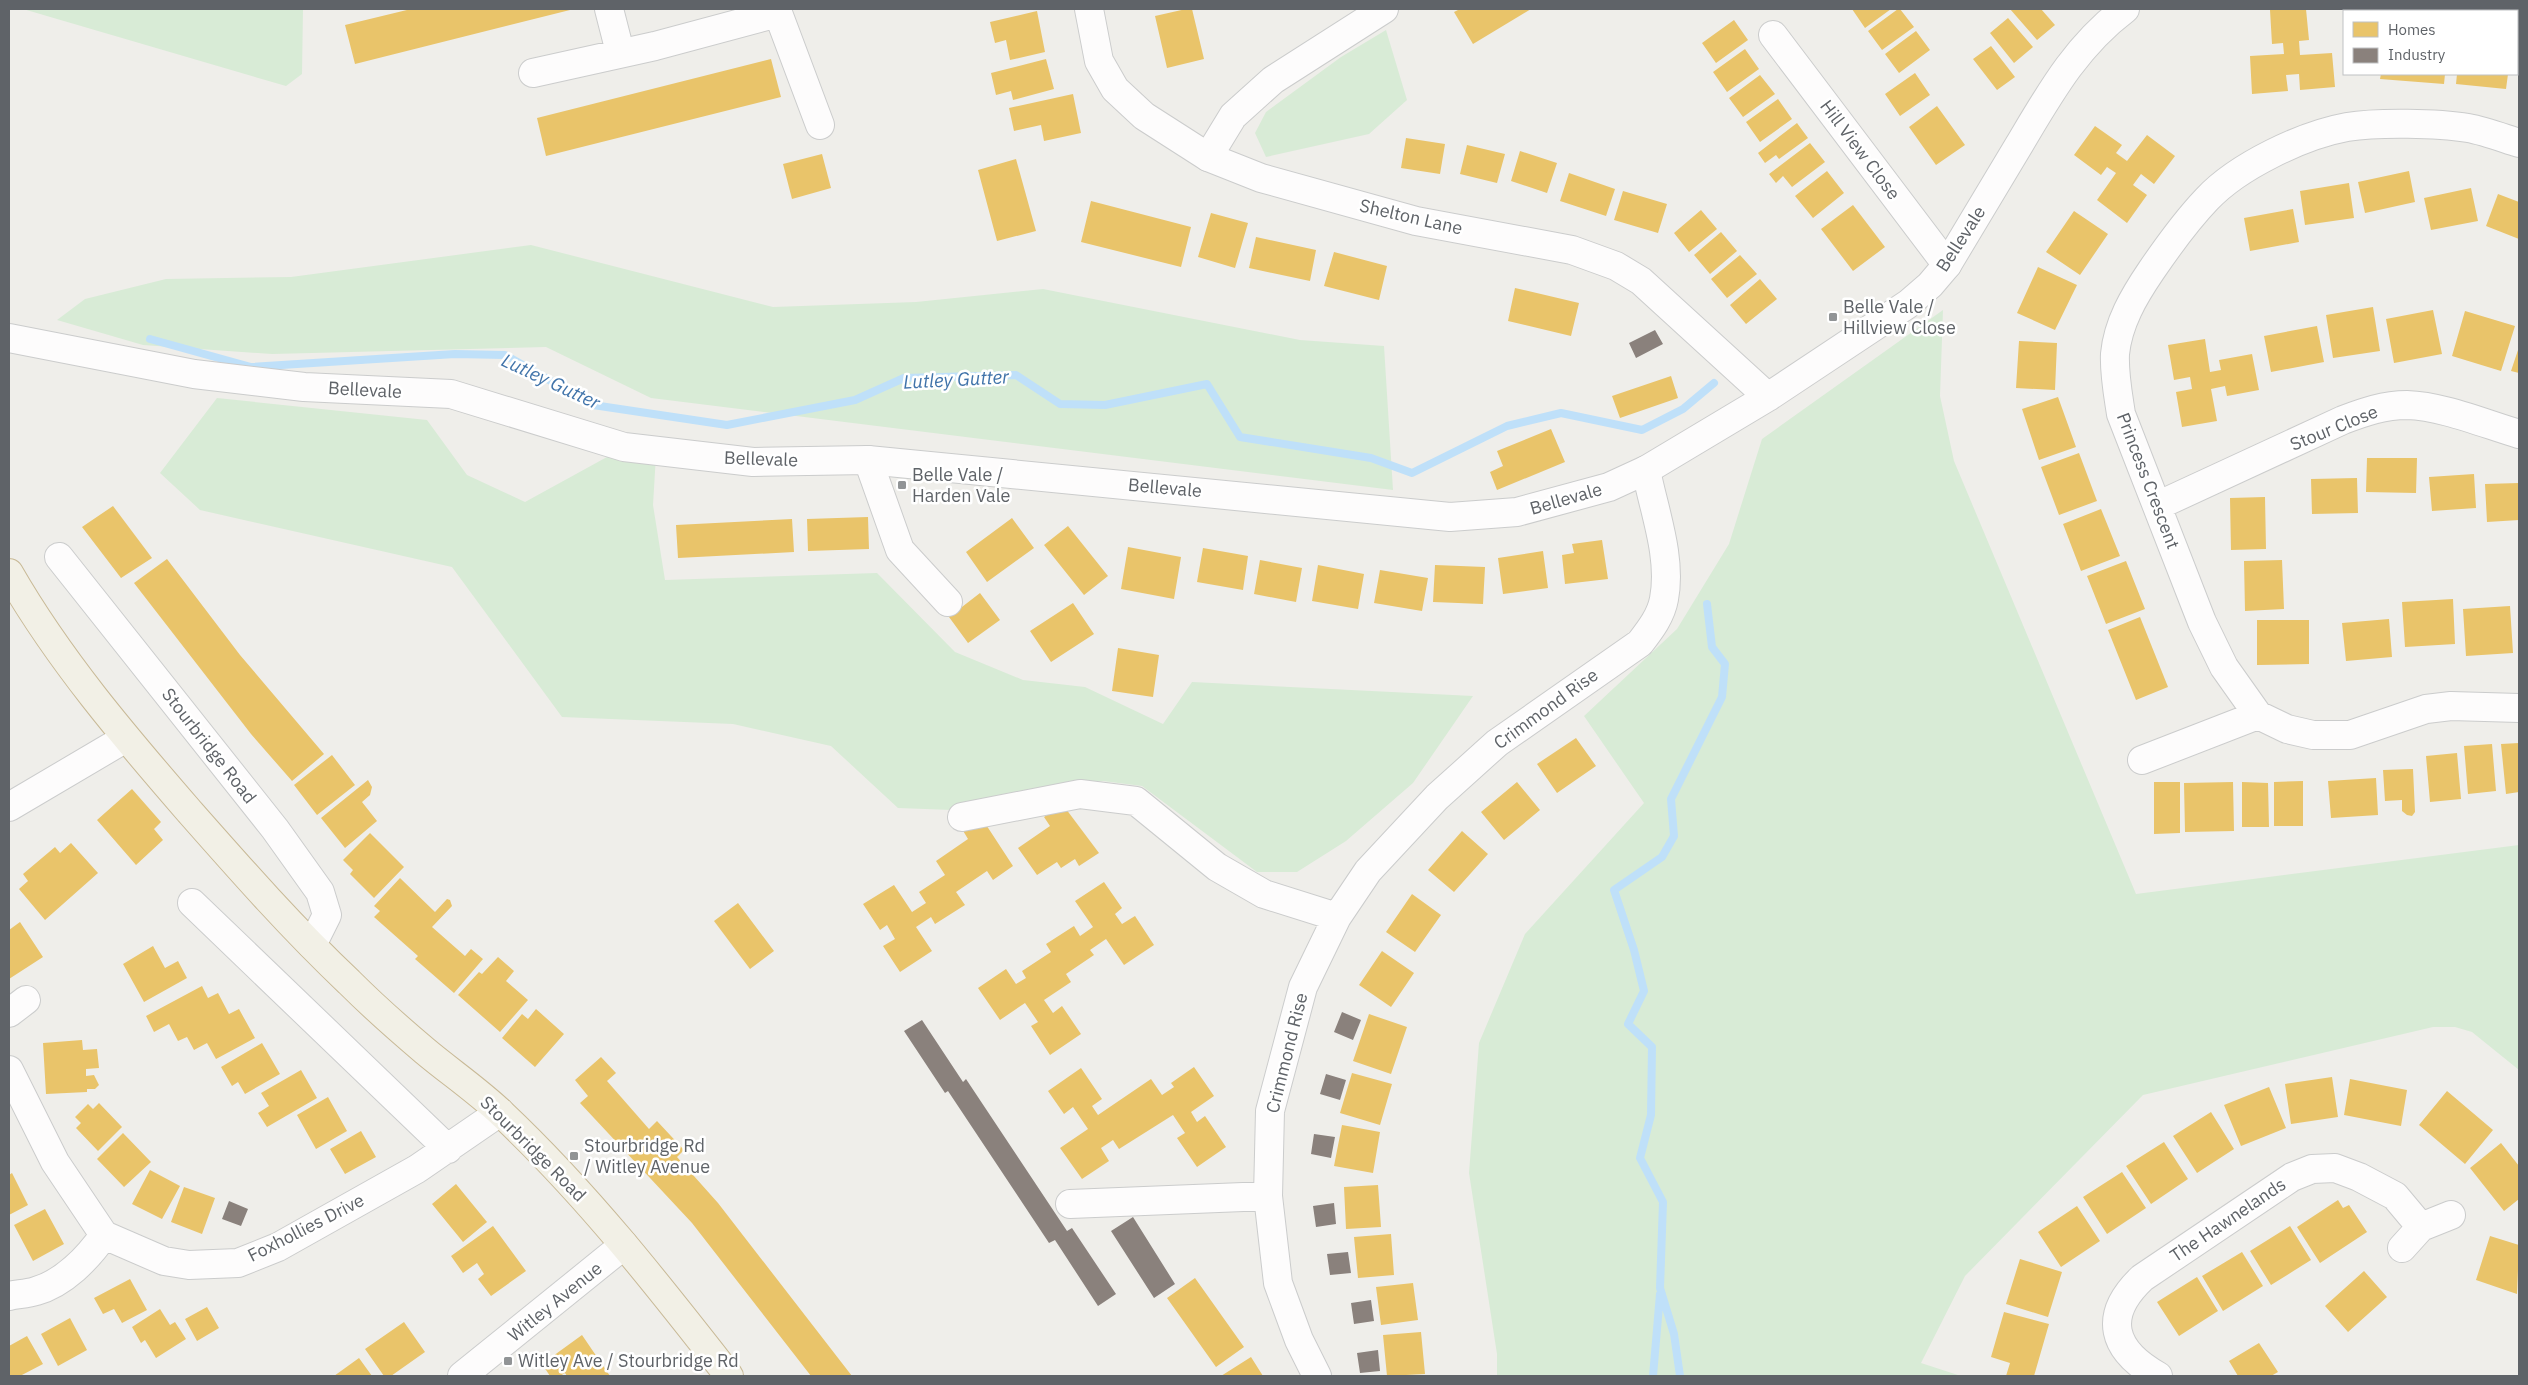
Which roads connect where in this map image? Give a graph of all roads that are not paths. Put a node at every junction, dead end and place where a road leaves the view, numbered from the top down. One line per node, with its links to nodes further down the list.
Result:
1 (610, 9): 6 (street)
2 (1089, 9): 10 (street, Shelton Lane)
3 (1384, 9): 10 (street)
4 (2125, 9): 11 (street, Bellevale)
5 (1773, 35): 11 (street, Hill View Close)
6 (620, 52): 7 (street); 8 (street)
7 (533, 73)
8 (820, 124)
9 (2519, 143): 17 (street, Princess Crescent)
10 (1208, 157): 13 (street, Shelton Lane)
11 (1947, 266): 13 (street, Bellevale)
12 (9, 338): 15 (street, Bellevale)
13 (1768, 397): 16 (street, Bellevale)
14 (2519, 434): 17 (street, Stour Close)
15 (868, 460): 16 (street, Bellevale); 20 (street)
16 (1646, 470): 28 (street, Crimmond Rise)
17 (2157, 506): 22 (street, Princess Crescent)
18 (59, 557): 29 (street, Stourbridge Road)
19 (9, 573): 23 (highway, Stourbridge Road)
20 (948, 602)
21 (2519, 708): 22 (street)
22 (2258, 715): 24 (street)
23 (126, 738): 25 (street); 29 (highway, Stourbridge Road)
24 (2142, 760)
25 (9, 807)
26 (962, 818): 28 (street)
27 (192, 903): 32 (street)
28 (1337, 917): 33 (street, Crimmond Rise)
29 (312, 945): 31 (highway, Stourbridge Road)
30 (9, 1070): 37 (street)
31 (500, 1112): 32 (street, Foxhollies Drive); 38 (highway, Stourbridge Road)
32 (448, 1148): 37 (street, Foxhollies Drive)
33 (1268, 1196): 34 (street); 43 (street, Crimmond Rise)
34 (1070, 1204)
35 (2451, 1215): 36 (street)
36 (2421, 1227): 39 (street); 44 (street, The Hawnelands)
37 (104, 1235): 40 (street)
38 (624, 1245): 41 (street, Witley Avenue); 42 (highway, Stourbridge Road)
39 (2402, 1248)
40 (9, 1296)
41 (462, 1376)
42 (729, 1376)
43 (1317, 1376)
44 (2158, 1376)

